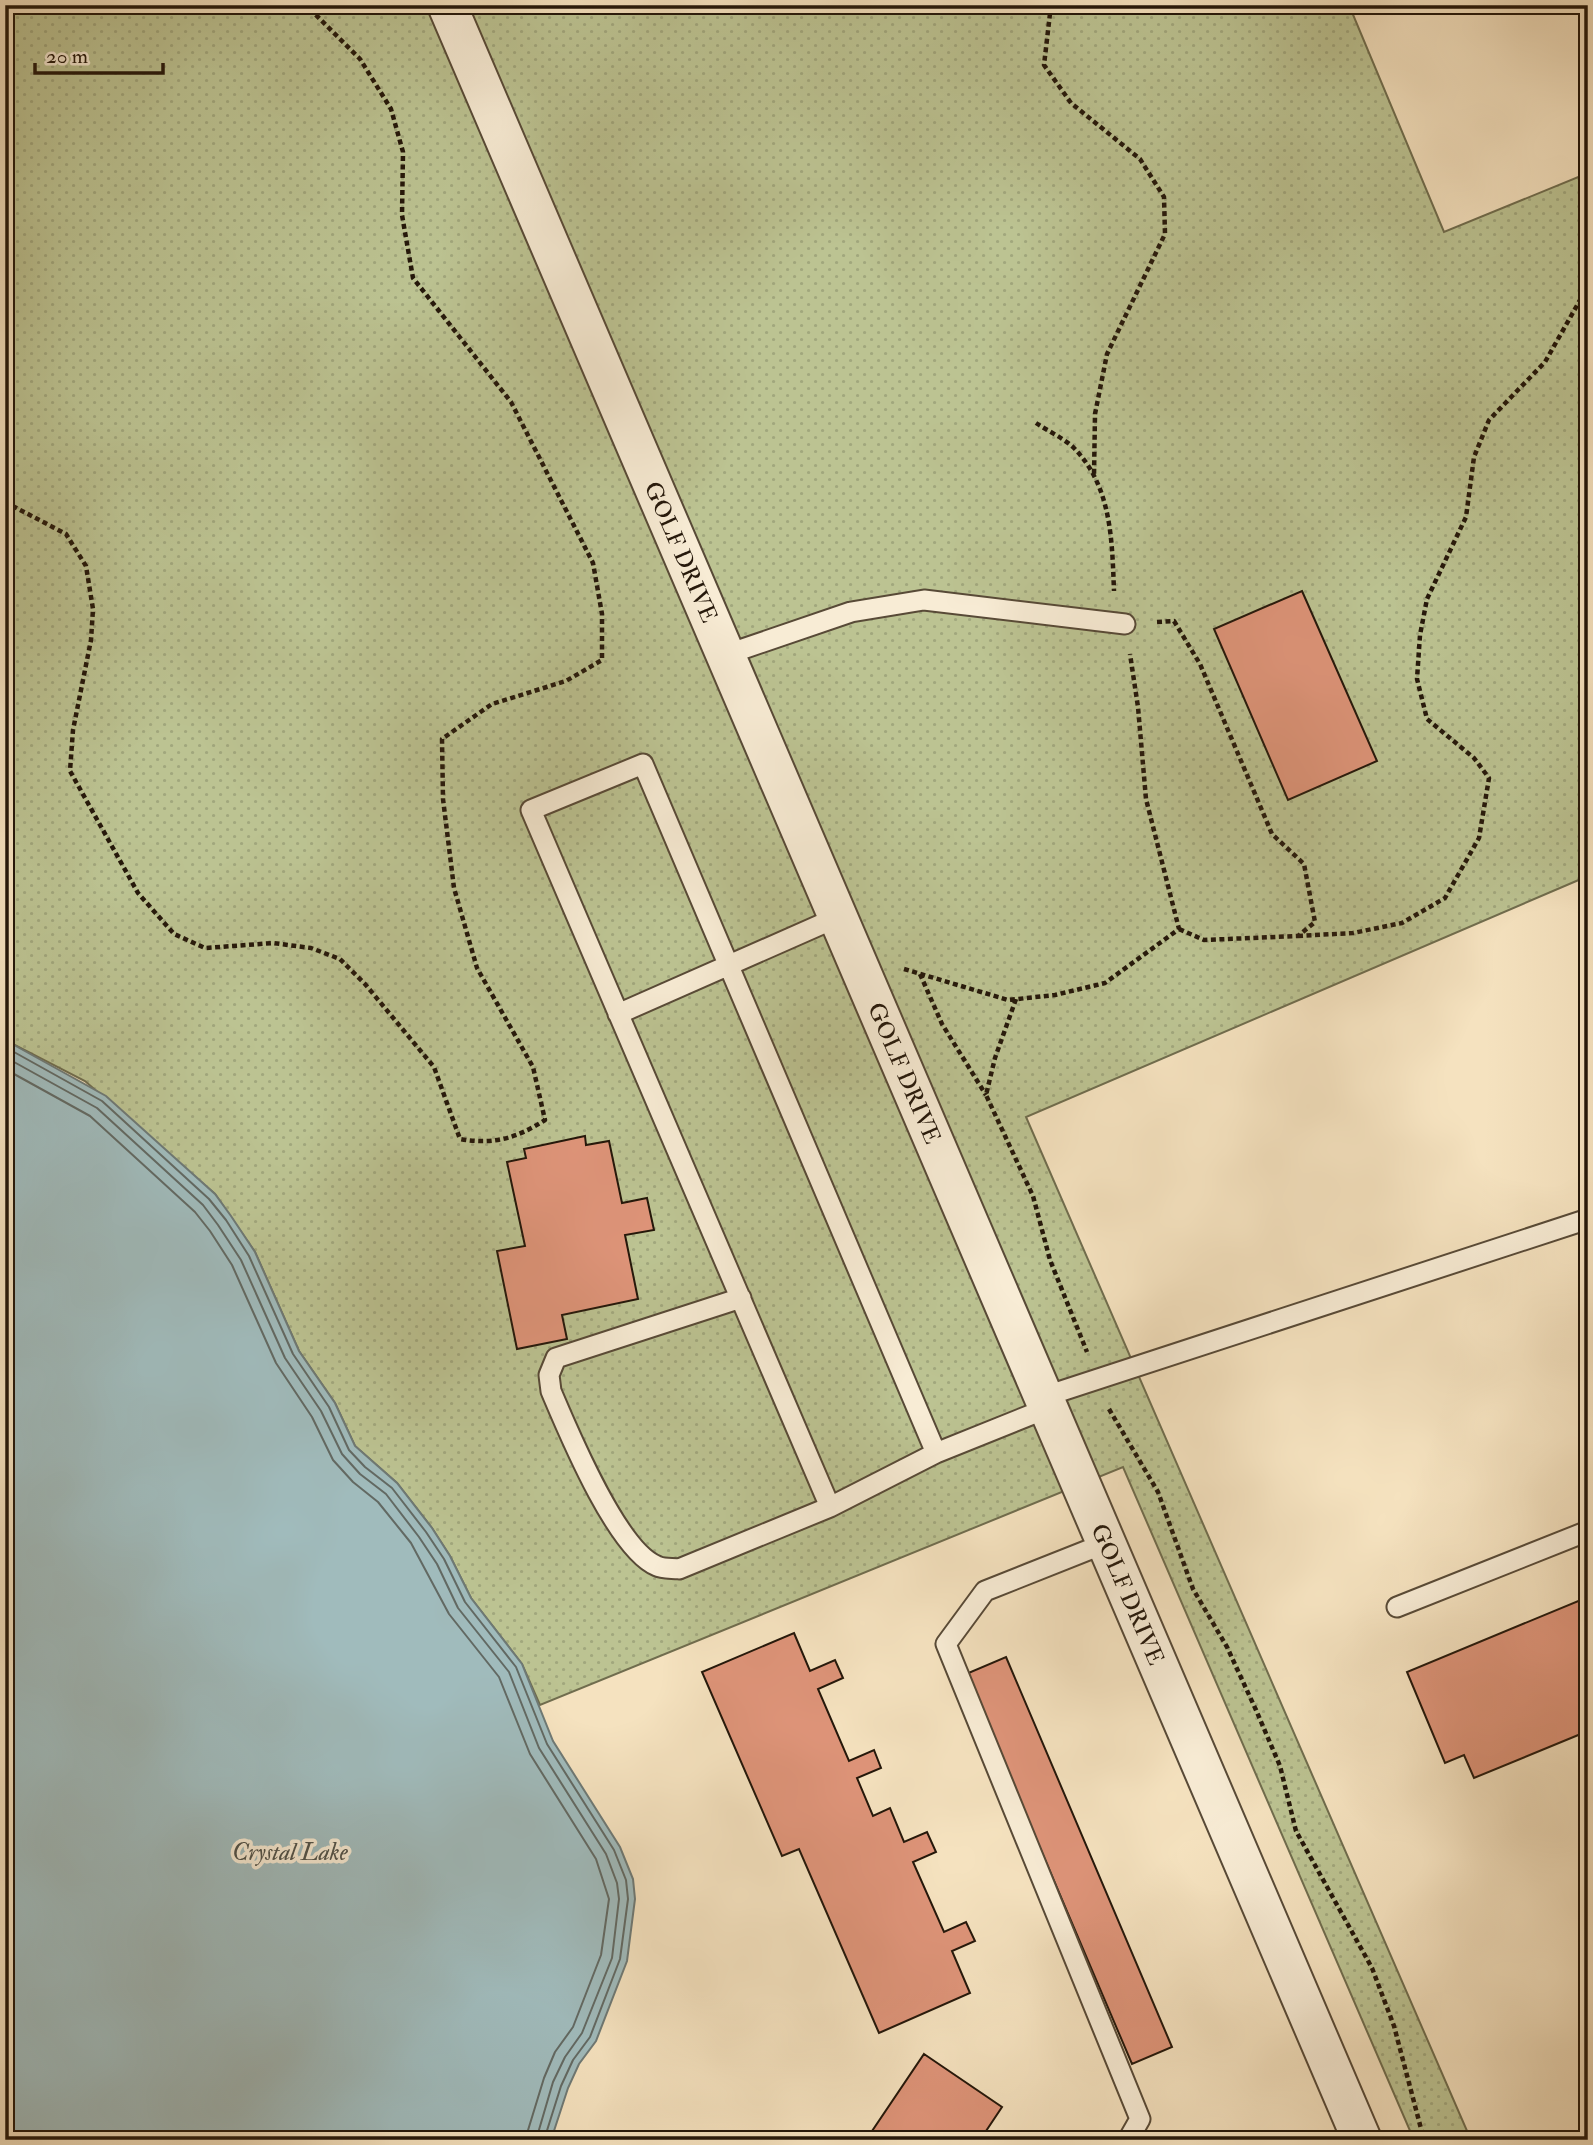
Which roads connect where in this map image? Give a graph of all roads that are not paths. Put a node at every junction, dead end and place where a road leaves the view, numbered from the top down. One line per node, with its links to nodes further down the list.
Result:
1 (447, 5): 3 (street, GOLF DRIVE)
2 (1125, 625): 3 (lane)
3 (725, 655): 4 (street, GOLF DRIVE)
4 (838, 917): 5 (lane); 9 (street, GOLF DRIVE)
5 (729, 965): 6 (lane); 6 (lane); 10 (lane)
6 (618, 1014): 8 (lane)
7 (1588, 1219): 9 (lane)
8 (741, 1298): 11 (lane); 11 (lane)
9 (1045, 1402): 10 (lane); 13 (street, GOLF DRIVE)
10 (936, 1453): 11 (lane)
11 (830, 1507)
12 (1588, 1531): 14 (lane)
13 (1106, 1543): 15 (lane); 16 (street, GOLF DRIVE)
14 (1397, 1607)
15 (1128, 2140)
16 (1362, 2140)

